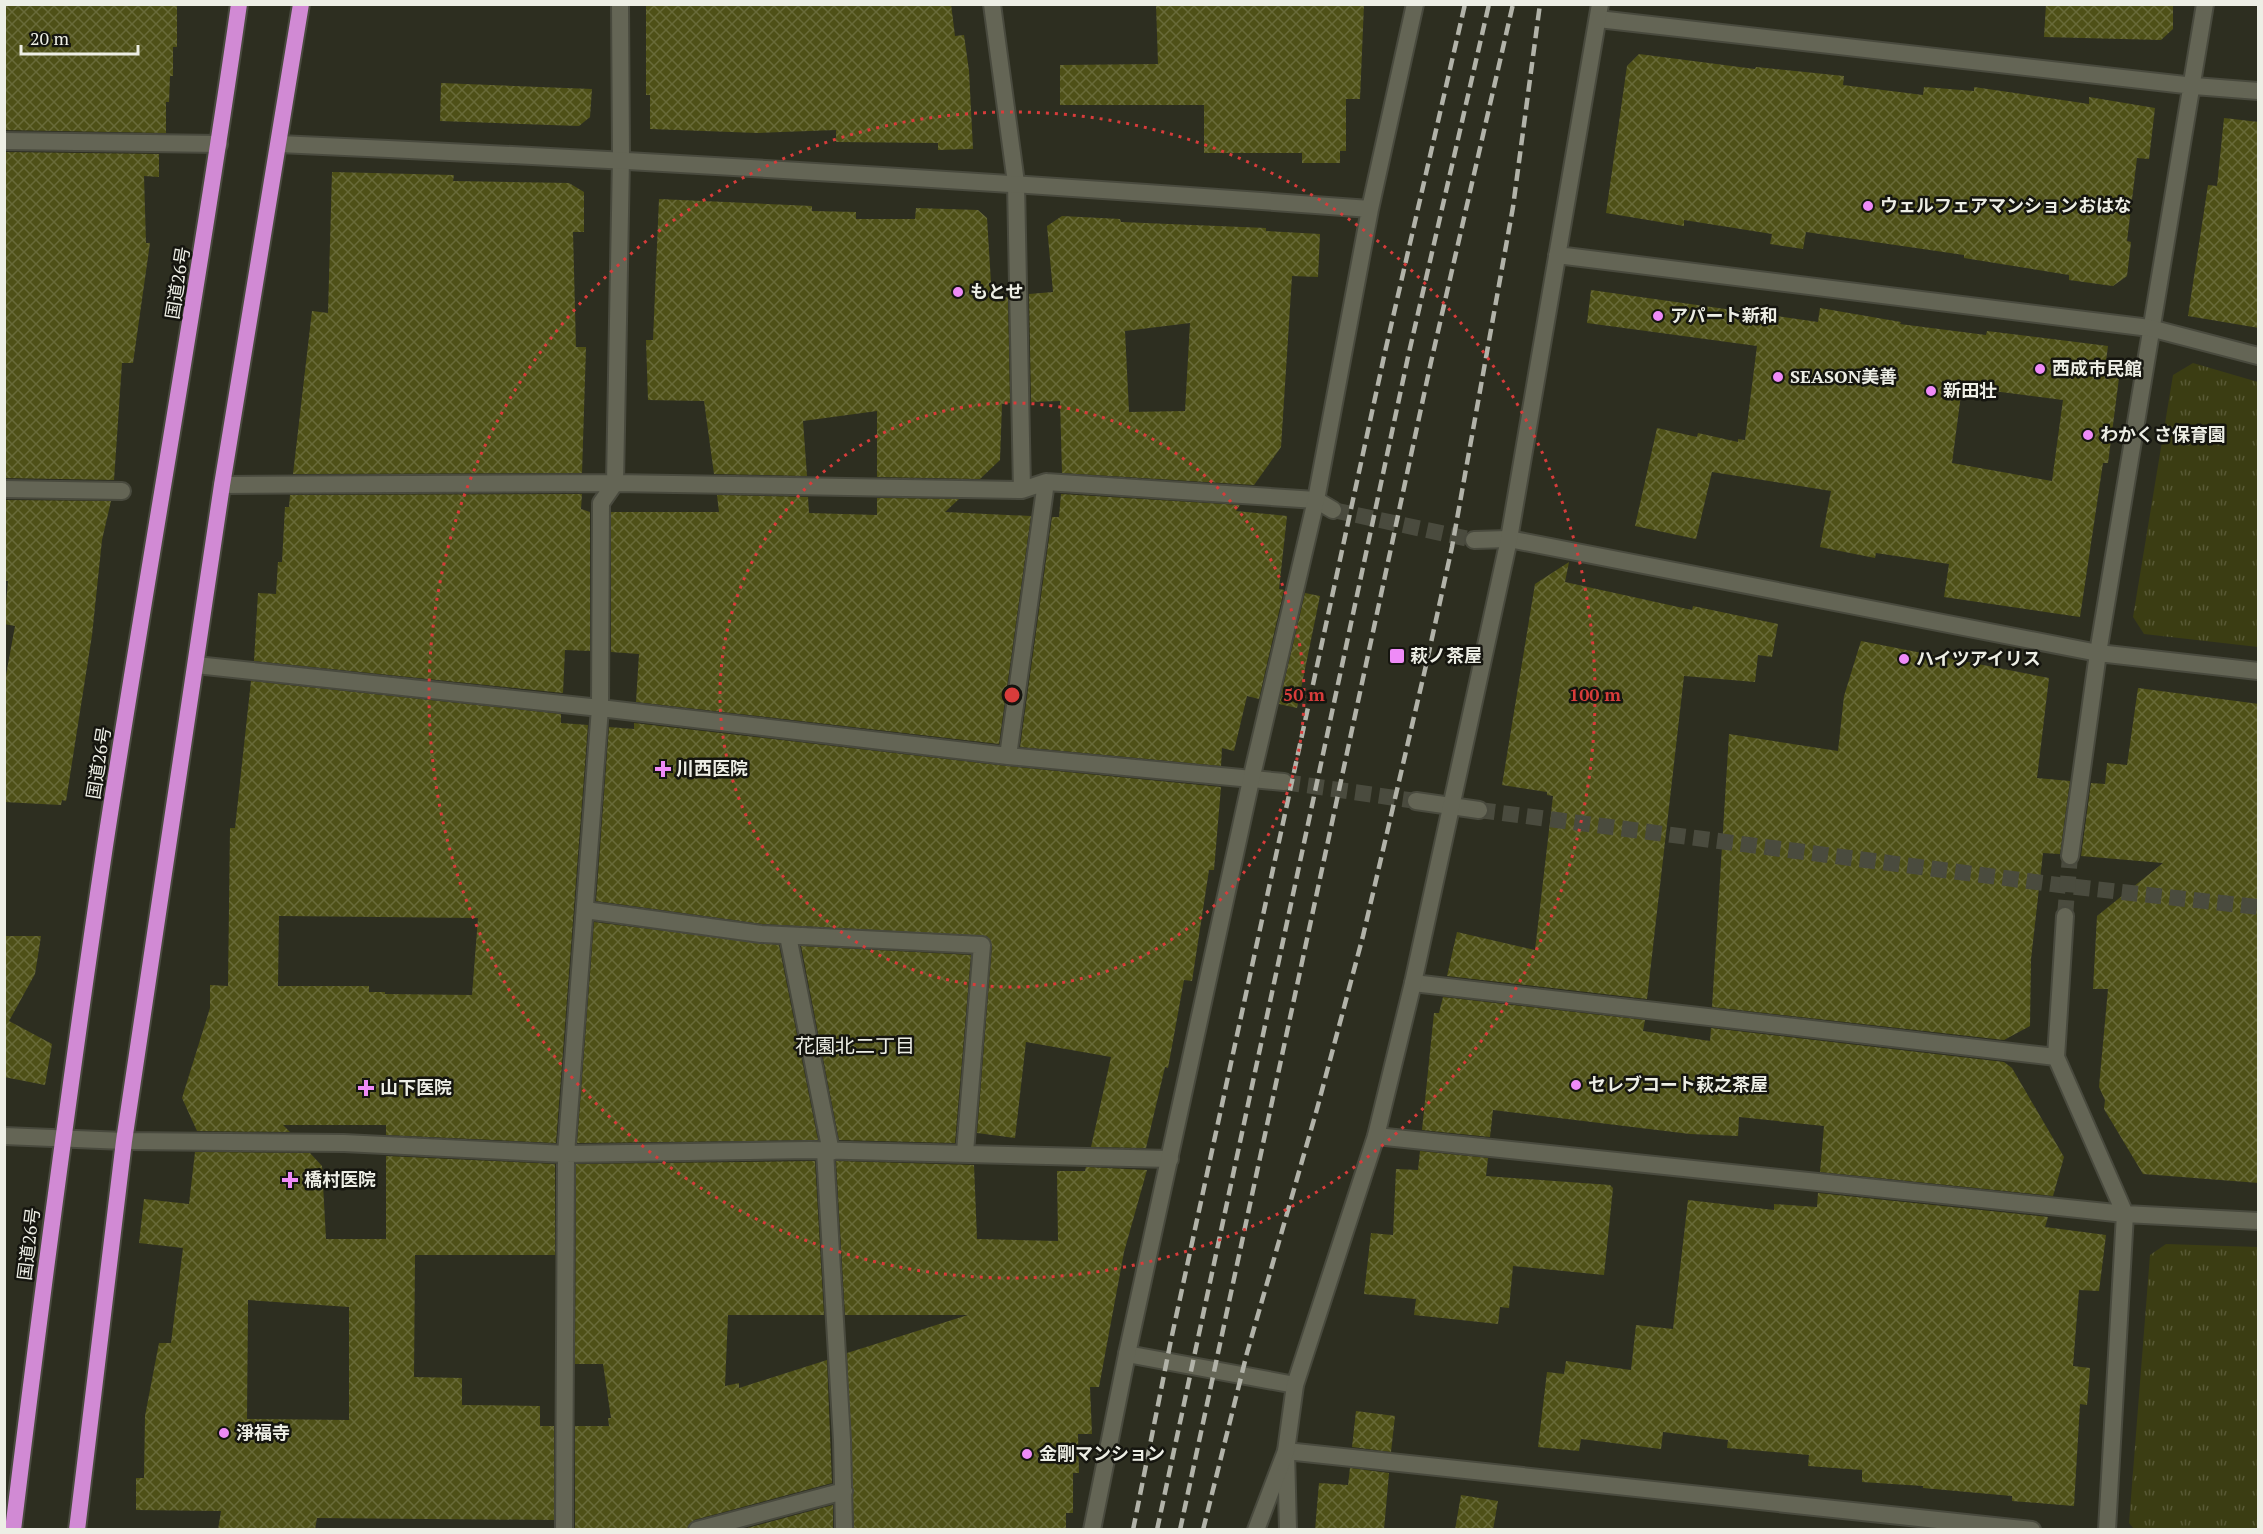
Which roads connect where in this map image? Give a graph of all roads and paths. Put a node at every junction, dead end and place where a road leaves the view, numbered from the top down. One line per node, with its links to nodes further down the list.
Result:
1 (239, 4): 11 (highway, 国道26号)
2 (301, 4): 12 (highway)
3 (620, 4): 13 (street)
4 (992, 4): 14 (street)
5 (1415, 4): 15 (street)
6 (2205, 4): 8 (street)
7 (1599, 12): 8 (street); 16 (street)
8 (2194, 86): 9 (street); 17 (street)
9 (2259, 91)
10 (4, 141): 11 (street)
11 (219, 144): 47 (highway, 国道26号)
12 (279, 144): 13 (street); 21 (highway)
13 (621, 159): 14 (street); 20 (street)
14 (1016, 183): 15 (street); 23 (street)
15 (1370, 209): 25 (street)
16 (1557, 255): 17 (street); 27 (street)
17 (2150, 328): 18 (street); 29 (street)
18 (2259, 356)
19 (1046, 482): 23 (street); 25 (street); 33 (street)
20 (615, 483): 21 (street); 23 (street); 32 (street)
21 (222, 485): 30 (highway)
22 (4, 489): 24 (street)
23 (1022, 490)
24 (122, 491)
25 (1316, 500): 26 (street); 34 (street)
26 (1333, 510)
27 (1509, 539): 28 (street); 29 (street); 37 (street)
28 (1474, 540)
29 (2098, 654): 31 (street); 39 (street)
30 (196, 665): 32 (street); 48 (highway)
31 (2259, 671)
32 (600, 708): 33 (street); 40 (street)
33 (1008, 756): 34 (street)
34 (1251, 780): 35 (street); 52 (street)
35 (1284, 782)
36 (1416, 801): 37 (street)
37 (1452, 806): 38 (street); 43 (street)
38 (1479, 810)
39 (2070, 856)
40 (585, 910): 42 (street); 51 (street)
41 (2065, 916): 44 (street)
42 (788, 936): 49 (street); 50 (street)
43 (1413, 983): 44 (street); 46 (street)
44 (2056, 1057): 53 (street)
45 (4, 1136): 47 (street)
46 (1376, 1136): 53 (street); 56 (street)
47 (63, 1138): 48 (street); 59 (highway, 国道26号)
48 (124, 1141): 51 (street); 60 (highway)
49 (828, 1151): 50 (street); 51 (street); 58 (street)
50 (965, 1152): 52 (street)
51 (566, 1154): 61 (street)
52 (1170, 1159): 55 (street)
53 (2125, 1215): 54 (street); 68 (street)
54 (2259, 1221)
55 (1127, 1354): 56 (street); 64 (street)
56 (1295, 1385): 57 (street)
57 (1286, 1451): 65 (street); 66 (street); 67 (street)
58 (844, 1491): 62 (street); 63 (street)
59 (13, 1530)
60 (77, 1530)
61 (564, 1530)
62 (697, 1530)
63 (844, 1530)
64 (1092, 1530)
65 (1256, 1530)
66 (1288, 1530)
67 (2032, 1530)
68 (2107, 1530)

